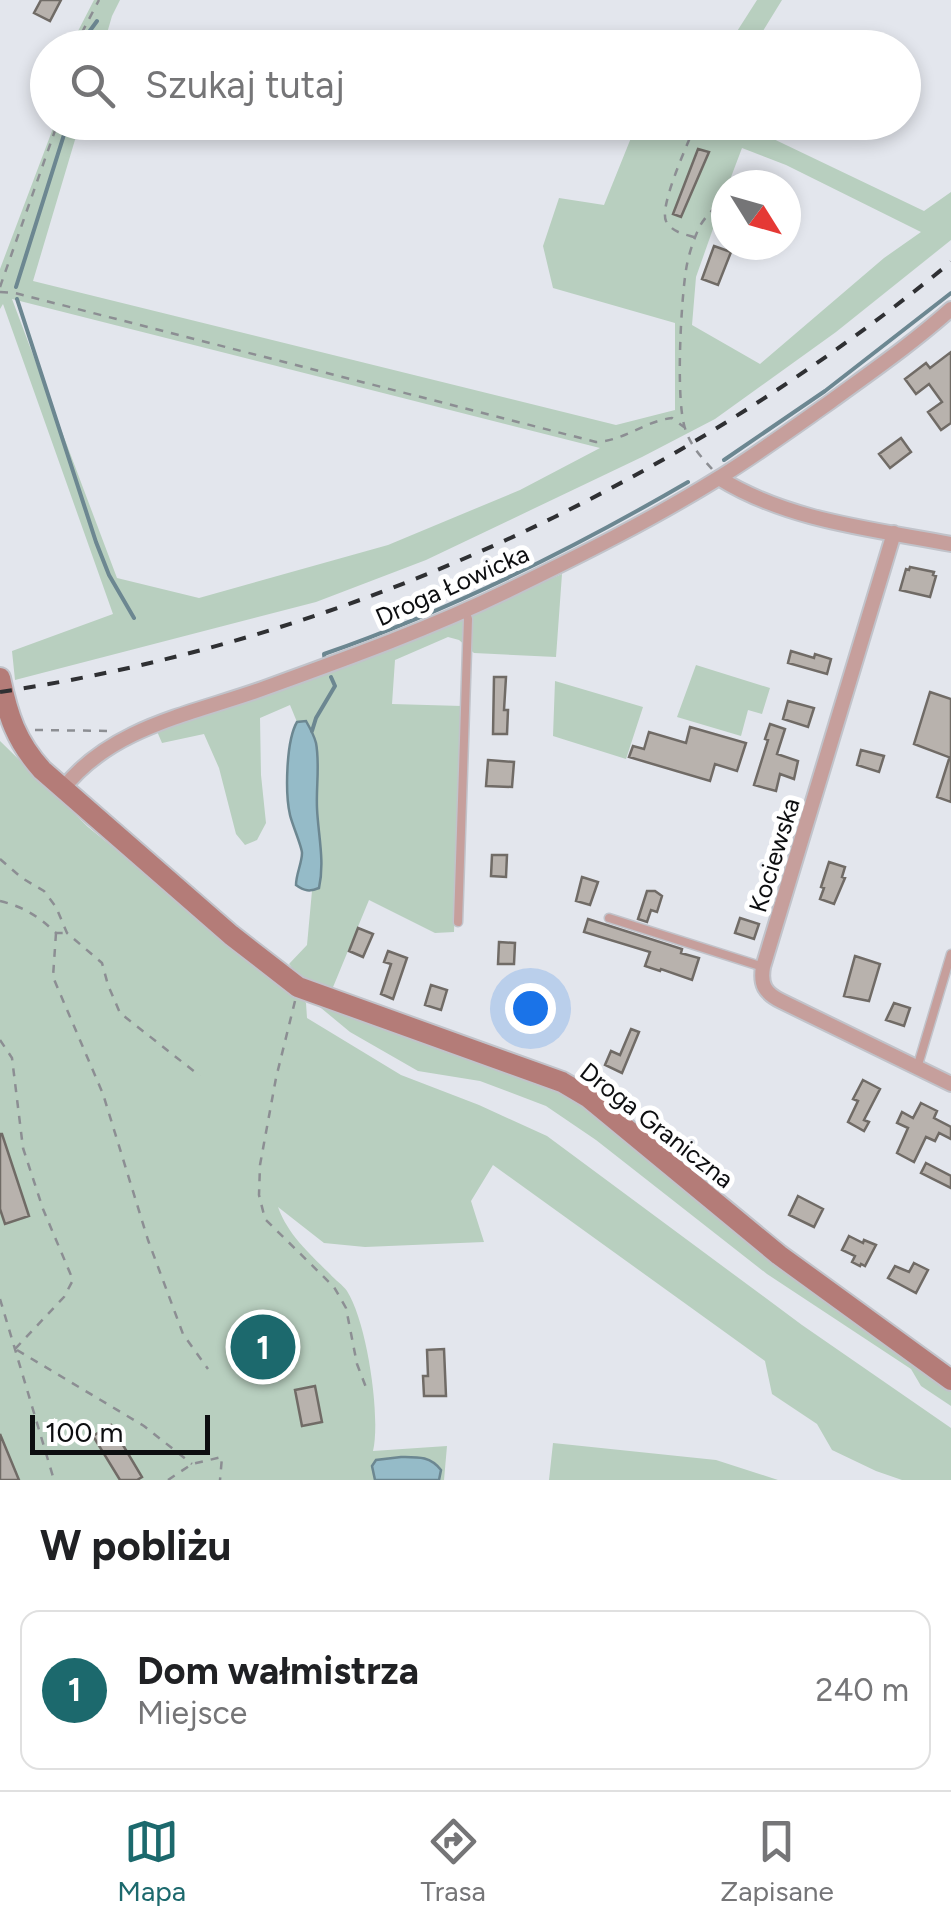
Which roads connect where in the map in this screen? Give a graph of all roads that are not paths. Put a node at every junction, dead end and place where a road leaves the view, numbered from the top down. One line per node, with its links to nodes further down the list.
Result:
1 (951, 309): 2 (street, Droga Łowicka)
2 (719, 478): 3 (street); 5 (street, Droga Łowicka)
3 (894, 534): 4 (street); 11 (street, Kociewska)
4 (951, 544)
5 (465, 610): 7 (street, Droga Łowicka); 9 (lane)
6 (0, 678): 7 (street)
7 (62, 790): 14 (street, Droga Graniczna)
8 (609, 918): 11 (lane)
9 (458, 922)
10 (951, 954): 12 (lane)
11 (763, 967): 12 (street)
12 (917, 1068): 13 (street)
13 (951, 1084)
14 (951, 1380)

